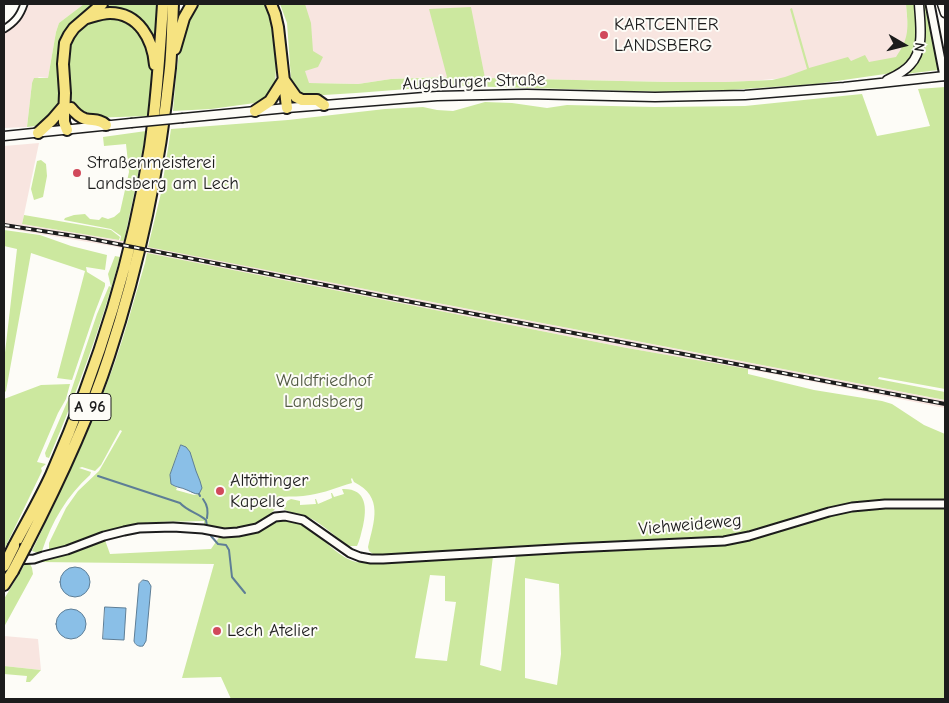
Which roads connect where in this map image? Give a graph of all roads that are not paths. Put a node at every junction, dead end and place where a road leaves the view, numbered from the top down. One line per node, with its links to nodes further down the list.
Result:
1 (24, 4): 12 (street)
2 (102, 4): 11 (highway)
3 (163, 4): 17 (highway, A 96)
4 (173, 4): 13 (highway, A 96)
5 (192, 4): 13 (highway)
6 (271, 4): 15 (highway)
7 (919, 4): 16 (main road)
8 (930, 4): 14 (street)
9 (942, 4): 10 (main road)
10 (945, 14)
11 (86, 18): 17 (highway); 19 (highway)
12 (4, 28)
13 (170, 67): 28 (highway, A 96, bridge)
14 (945, 76): 16 (main road, Augsburger Straße)
15 (284, 79): 18 (highway); 20 (highway); 21 (highway)
16 (883, 82): 18 (main road, Augsburger Straße)
17 (156, 101): 28 (highway, A 96, bridge)
18 (324, 105): 20 (main road, Augsburger Straße)
19 (67, 107): 22 (highway); 23 (highway); 24 (highway)
20 (287, 108): 21 (main road, Augsburger Straße)
21 (255, 111): 22 (main road, Augsburger Straße, bridge)
22 (106, 125): 23 (main road, Augsburger Straße)
23 (67, 130): 24 (main road, Augsburger Straße)
24 (38, 132): 25 (main road, Augsburger Straße)
25 (4, 136)
26 (945, 504): 27 (street, Viehweideweg)
27 (4, 561)
28 (8, 568): 29 (highway, A 96)
29 (4, 585)

